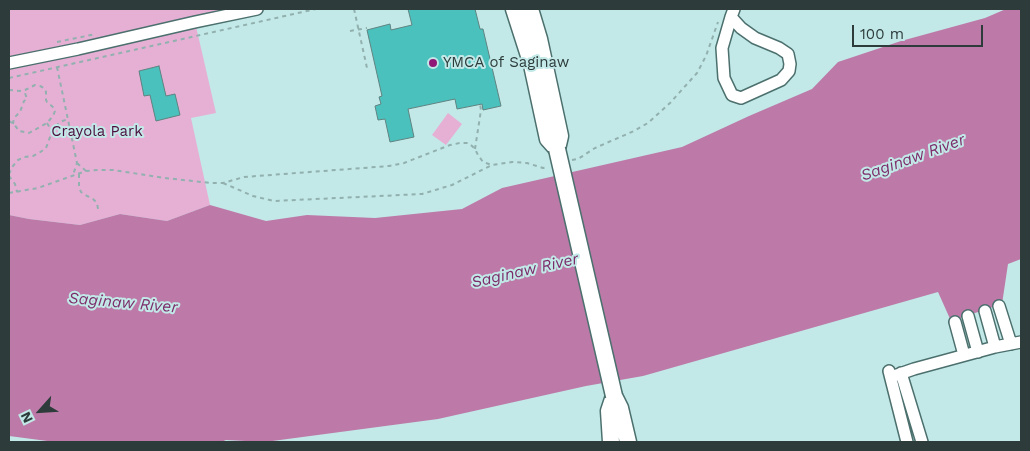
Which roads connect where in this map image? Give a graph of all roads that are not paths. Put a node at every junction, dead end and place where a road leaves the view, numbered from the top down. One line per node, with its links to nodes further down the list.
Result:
1 (257, 9): 5 (street)
2 (514, 9): 6 (highway)
3 (530, 9): 6 (highway)
4 (732, 13): 4 (street)
5 (9, 63)
6 (557, 149): 16 (highway, bridge)
7 (999, 306): 11 (street)
8 (985, 311): 12 (street)
9 (968, 316): 13 (street)
10 (955, 322): 14 (street)
11 (1016, 343): 12 (street)
12 (996, 347): 13 (street)
13 (978, 352): 14 (street)
14 (964, 355): 15 (street)
15 (894, 373): 19 (street); 20 (street)
16 (614, 396): 17 (highway); 18 (highway)
17 (611, 442)
18 (628, 442)
19 (907, 442)
20 (922, 442)

